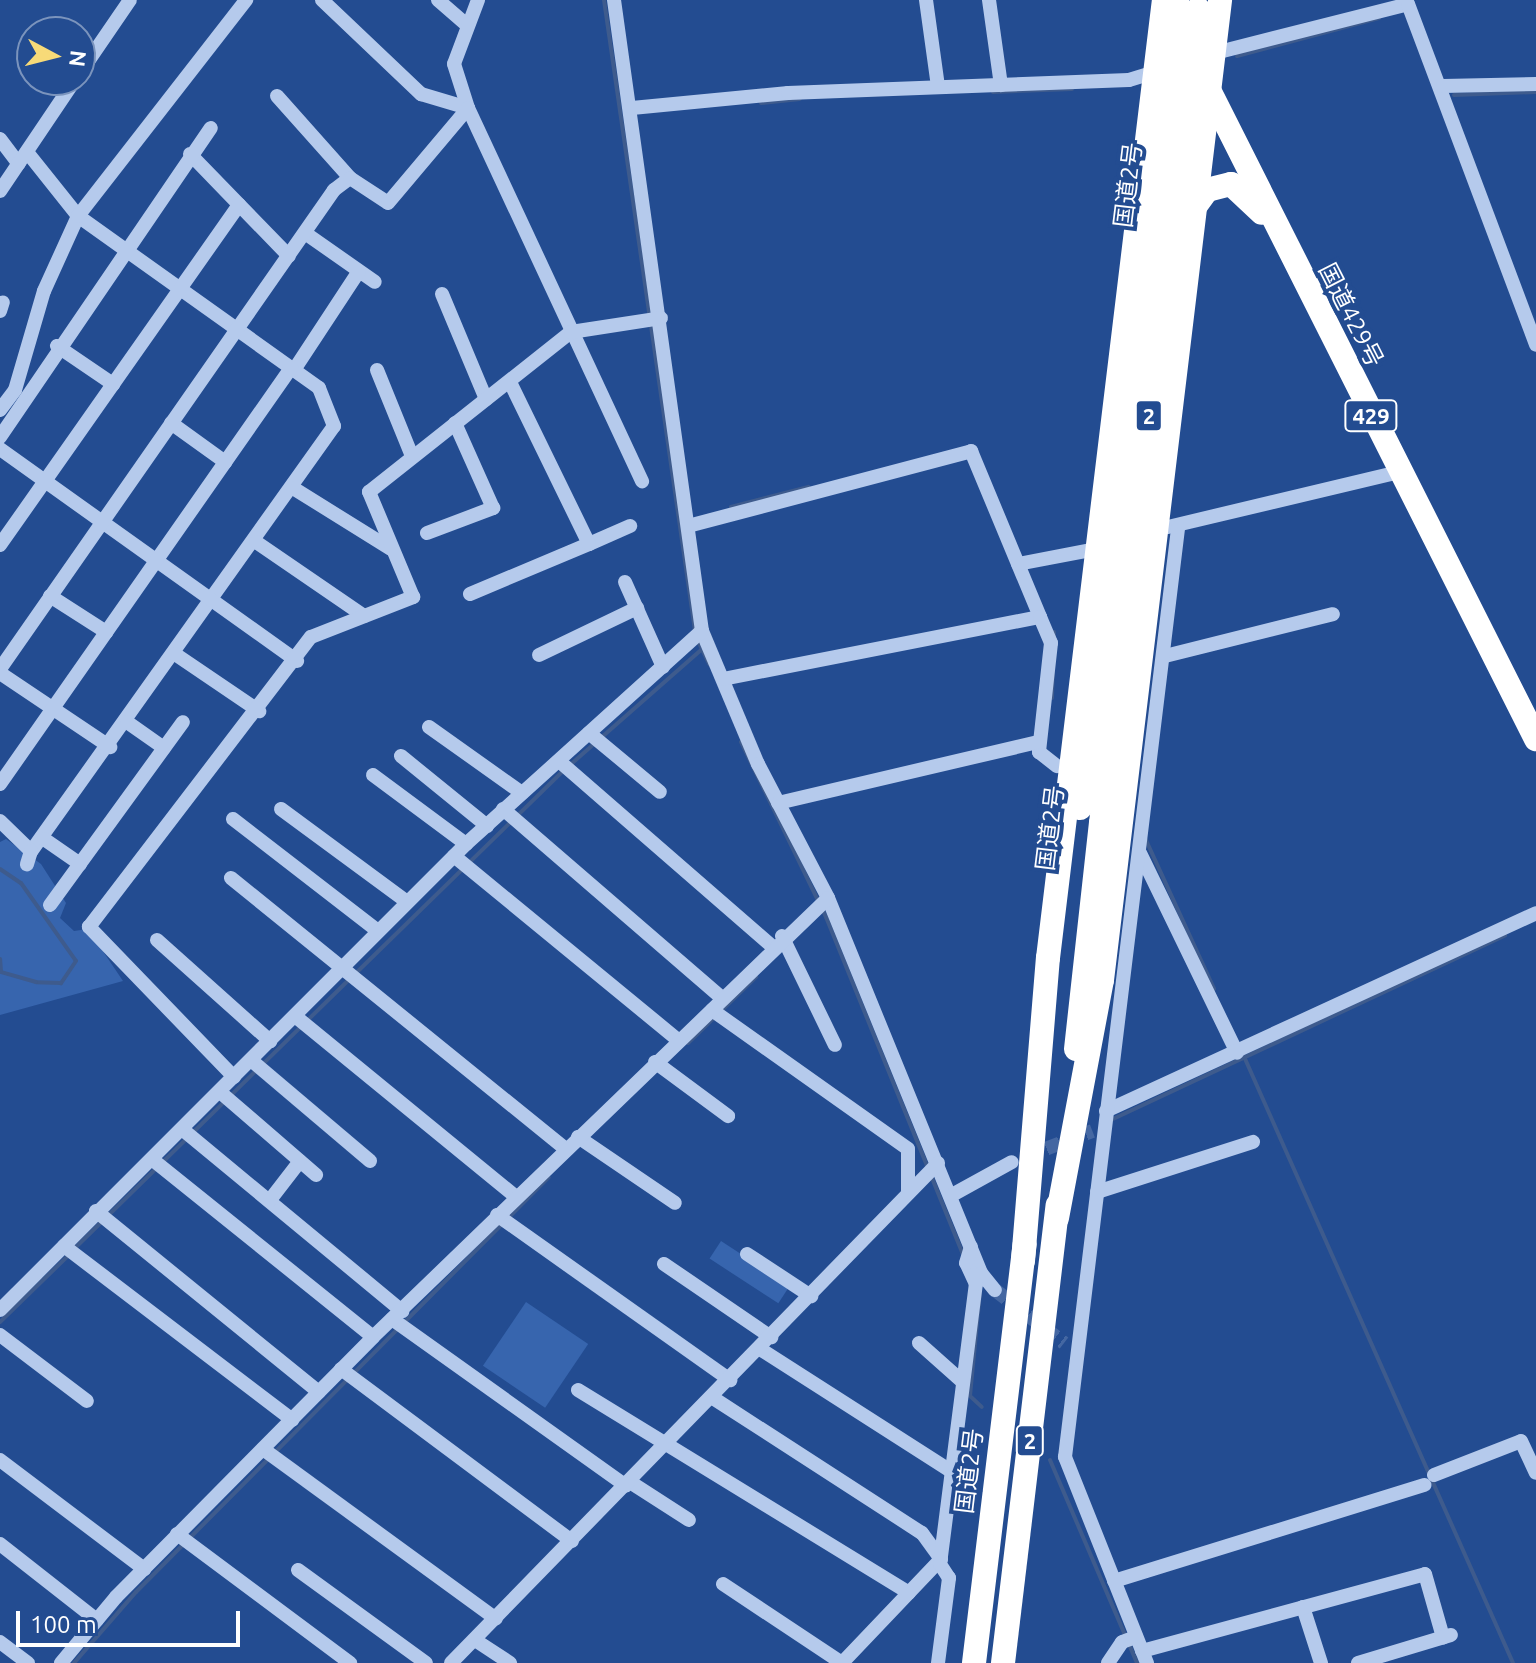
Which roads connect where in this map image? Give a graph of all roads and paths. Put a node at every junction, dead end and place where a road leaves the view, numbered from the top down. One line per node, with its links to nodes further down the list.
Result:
1 (130, 0): 14 (street)
2 (246, 0): 34 (street)
3 (322, 0): 23 (street)
4 (438, 0): 13 (street)
5 (478, 0): 13 (street)
6 (614, 0): 24 (street)
7 (926, 0): 19 (street)
8 (989, 0): 18 (street)
9 (1199, 0): 162 (highway, 国道2号 / 2, bridge)
10 (1220, 0): 15 (highway)
11 (1167, 1): 15 (highway, 国道429号 / 429); 16 (highway); 167 (highway, 国道2号 / 2, bridge)
12 (1408, 2): 15 (street); 20 (street)
13 (466, 24): 23 (street)
14 (96, 50)
15 (1200, 65): 16 (street); 25 (highway); 32 (highway); 35 (highway, 国道429号 / 429)
16 (1155, 72): 18 (street); 25 (highway)
17 (1536, 84): 20 (street)
18 (1001, 85): 19 (street)
19 (938, 86): 24 (street)
20 (1443, 86): 48 (street)
21 (64, 96): 29 (street)
22 (277, 96): 30 (street)
23 (468, 108): 30 (street); 47 (street)
24 (632, 108): 45 (street)
25 (1150, 111): 41 (highway)
26 (211, 128): 28 (street)
27 (0, 139): 29 (street)
28 (190, 154): 33 (street); 37 (street)
29 (23, 158): 31 (street); 34 (street)
30 (350, 178): 36 (street)
31 (0, 191)
32 (1197, 204): 35 (highway); 43 (highway)
33 (239, 205): 38 (street); 42 (street)
34 (78, 216): 37 (street); 55 (street)
35 (1278, 228): 62 (highway, 国道429号 / 429)
36 (305, 233): 38 (street); 39 (street)
37 (125, 250): 42 (street); 49 (street)
38 (289, 256): 46 (street)
39 (359, 271): 40 (street); 50 (street)
40 (375, 282)
41 (1129, 285): 43 (street); 76 (highway)
42 (180, 289): 46 (street); 53 (street)
43 (1184, 290): 67 (highway)
44 (442, 294): 54 (street)
45 (653, 320): 47 (street); 69 (street)
46 (238, 330): 50 (street); 56 (street)
47 (571, 332): 52 (street); 64 (street)
48 (1536, 345)
49 (57, 346): 53 (street); 58 (street)
50 (292, 369): 61 (street); 65 (street)
51 (377, 370): 60 (street)
52 (510, 382): 54 (street); 73 (street)
53 (113, 384): 63 (street)
54 (486, 399): 57 (street)
55 (0, 410)
56 (171, 423): 61 (street); 66 (street)
57 (455, 423): 60 (street); 71 (street)
58 (0, 437)
59 (0, 449): 63 (street)
60 (412, 456): 75 (street)
61 (225, 462): 77 (street)
62 (1399, 472): 70 (street); 102 (highway, 国道429号 / 429)
63 (45, 480): 66 (street); 74 (street)
64 (642, 481)
65 (293, 488): 72 (street); 75 (street)
66 (102, 520): 77 (street); 81 (street)
67 (1152, 525): 70 (street); 162 (highway)
68 (630, 526): 73 (street)
69 (688, 526): 78 (street); 88 (street)
70 (1178, 528): 91 (street)
71 (427, 533)
72 (256, 542): 82 (street); 85 (street)
73 (589, 544): 80 (street)
74 (0, 545)
75 (391, 549): 85 (street)
76 (1096, 549): 78 (street); 167 (highway)
77 (156, 561): 82 (street); 87 (street)
78 (1022, 563): 86 (street)
79 (625, 582): 83 (street)
80 (470, 594)
81 (50, 596): 87 (street); 94 (street)
82 (216, 600): 89 (street); 92 (street)
83 (637, 608): 90 (street); 93 (street)
84 (1333, 614): 91 (street)
85 (364, 616): 92 (street)
86 (1040, 617): 95 (street); 103 (street)
87 (106, 632): 96 (street)
88 (702, 632): 93 (street); 95 (street)
89 (175, 654): 97 (street); 98 (street)
90 (539, 655)
91 (1165, 656): 121 (street)
92 (297, 661): 97 (street)
93 (663, 667): 101 (street)
94 (0, 671): 96 (street)
95 (723, 679): 113 (street)
96 (52, 708): 104 (street); 110 (street)
97 (259, 711): 141 (street)
98 (127, 722): 104 (street); 105 (street)
99 (183, 722): 105 (street)
100 (429, 727): 112 (street)
101 (594, 737): 107 (street); 111 (street)
102 (1536, 739)
103 (1039, 742): 108 (street); 113 (street)
104 (110, 747): 119 (street)
105 (164, 748): 123 (street)
106 (401, 756): 118 (street)
107 (564, 765): 112 (street); 131 (street)
108 (1057, 766)
109 (373, 775): 120 (street)
110 (0, 784)
111 (660, 792)
112 (522, 793): 115 (street)
113 (778, 803): 126 (street)
114 (281, 809): 125 (street)
115 (504, 810): 118 (street); 133 (street)
116 (233, 819): 129 (street)
117 (0, 821): 119 (street)
118 (487, 826): 120 (street)
119 (44, 839): 123 (street)
120 (466, 844): 122 (street)
121 (1140, 853): 138 (street); 143 (street)
122 (455, 857): 125 (street); 135 (street)
123 (80, 864): 127 (street)
124 (231, 878): 132 (street)
125 (407, 902): 129 (street)
126 (822, 902): 131 (street); 153 (street)
127 (50, 905)
128 (1536, 913): 138 (street)
129 (378, 931): 132 (street)
130 (157, 940): 136 (street)
131 (784, 942): 133 (street); 137 (street)
132 (353, 974): 134 (street); 148 (street)
133 (718, 1010): 135 (street); 156 (street)
134 (295, 1016): 136 (street); 158 (street)
135 (678, 1040): 140 (street)
136 (270, 1041): 139 (street)
137 (835, 1045)
138 (1241, 1052): 143 (street)
139 (252, 1060): 141 (street); 151 (street)
140 (660, 1066): 144 (street); 146 (street)
141 (234, 1077): 142 (street)
142 (220, 1093): 145 (street); 150 (street)
143 (1106, 1111): 155 (street)
144 (728, 1116)
145 (182, 1130): 149 (street); 159 (street)
146 (582, 1140): 148 (street); 160 (street)
147 (1253, 1142): 155 (street)
148 (566, 1149): 158 (street)
149 (153, 1160): 161 (street); 174 (street)
150 (300, 1161): 154 (street); 159 (street)
151 (370, 1161)
152 (1012, 1162): 157 (street)
153 (938, 1164): 156 (street); 157 (street)
154 (316, 1175)
155 (1097, 1192): 199 (street)
156 (908, 1193): 170 (street)
157 (952, 1195): 165 (street)
158 (516, 1197): 163 (street)
159 (270, 1200): 172 (street)
160 (675, 1203)
161 (96, 1212): 164 (street); 182 (street)
162 (1057, 1218): 218 (highway, 国道2号 / 2)
163 (503, 1219): 172 (street); 179 (street)
164 (64, 1246): 171 (street); 185 (street)
165 (969, 1253): 169 (street); 180 (street)
166 (747, 1254): 170 (street)
167 (1023, 1261): 217 (highway, 国道2号 / 2)
168 (664, 1264): 175 (street)
169 (995, 1290)
170 (811, 1296): 175 (street)
171 (0, 1310)
172 (398, 1320): 174 (street); 191 (street)
173 (0, 1335): 184 (street)
174 (373, 1337): 178 (street)
175 (771, 1337): 177 (street)
176 (919, 1343): 180 (street)
177 (760, 1349): 179 (street); 189 (street)
178 (347, 1374): 182 (street); 194 (street)
179 (730, 1380): 183 (street)
180 (963, 1382): 189 (street)
181 (578, 1390): 186 (street)
182 (319, 1392): 185 (street)
183 (713, 1398): 186 (street); 196 (street)
184 (87, 1401)
185 (292, 1420): 187 (street)
186 (665, 1446): 191 (street); 201 (street)
187 (268, 1453): 193 (street); 203 (street)
188 (0, 1460): 197 (street)
189 (952, 1472): 196 (street)
190 (1536, 1473): 199 (street)
191 (628, 1484): 192 (street); 194 (street)
192 (689, 1520)
193 (183, 1538): 197 (street); 211 (street)
194 (572, 1541): 203 (street)
195 (0, 1544): 204 (street)
196 (941, 1559): 201 (street); 216 (street)
197 (144, 1569): 204 (street)
198 (298, 1570): 212 (street)
199 (1114, 1581): 205 (street)
200 (723, 1584): 215 (street)
201 (909, 1593): 215 (street)
202 (1303, 1607): 208 (street); 220 (street); 221 (street)
203 (496, 1619): 206 (street)
204 (97, 1620): 210 (street)
205 (1130, 1639): 208 (street); 219 (street)
206 (475, 1640): 213 (street); 214 (street)
207 (0, 1642): 209 (street)
208 (1145, 1657)
209 (28, 1663)
210 (61, 1663)
211 (350, 1663)
212 (426, 1663)
213 (451, 1663)
214 (510, 1663)
215 (842, 1663)
216 (938, 1663)
217 (974, 1663)
218 (1003, 1663)
219 (1108, 1663)
220 (1321, 1663)
221 (1358, 1663)

